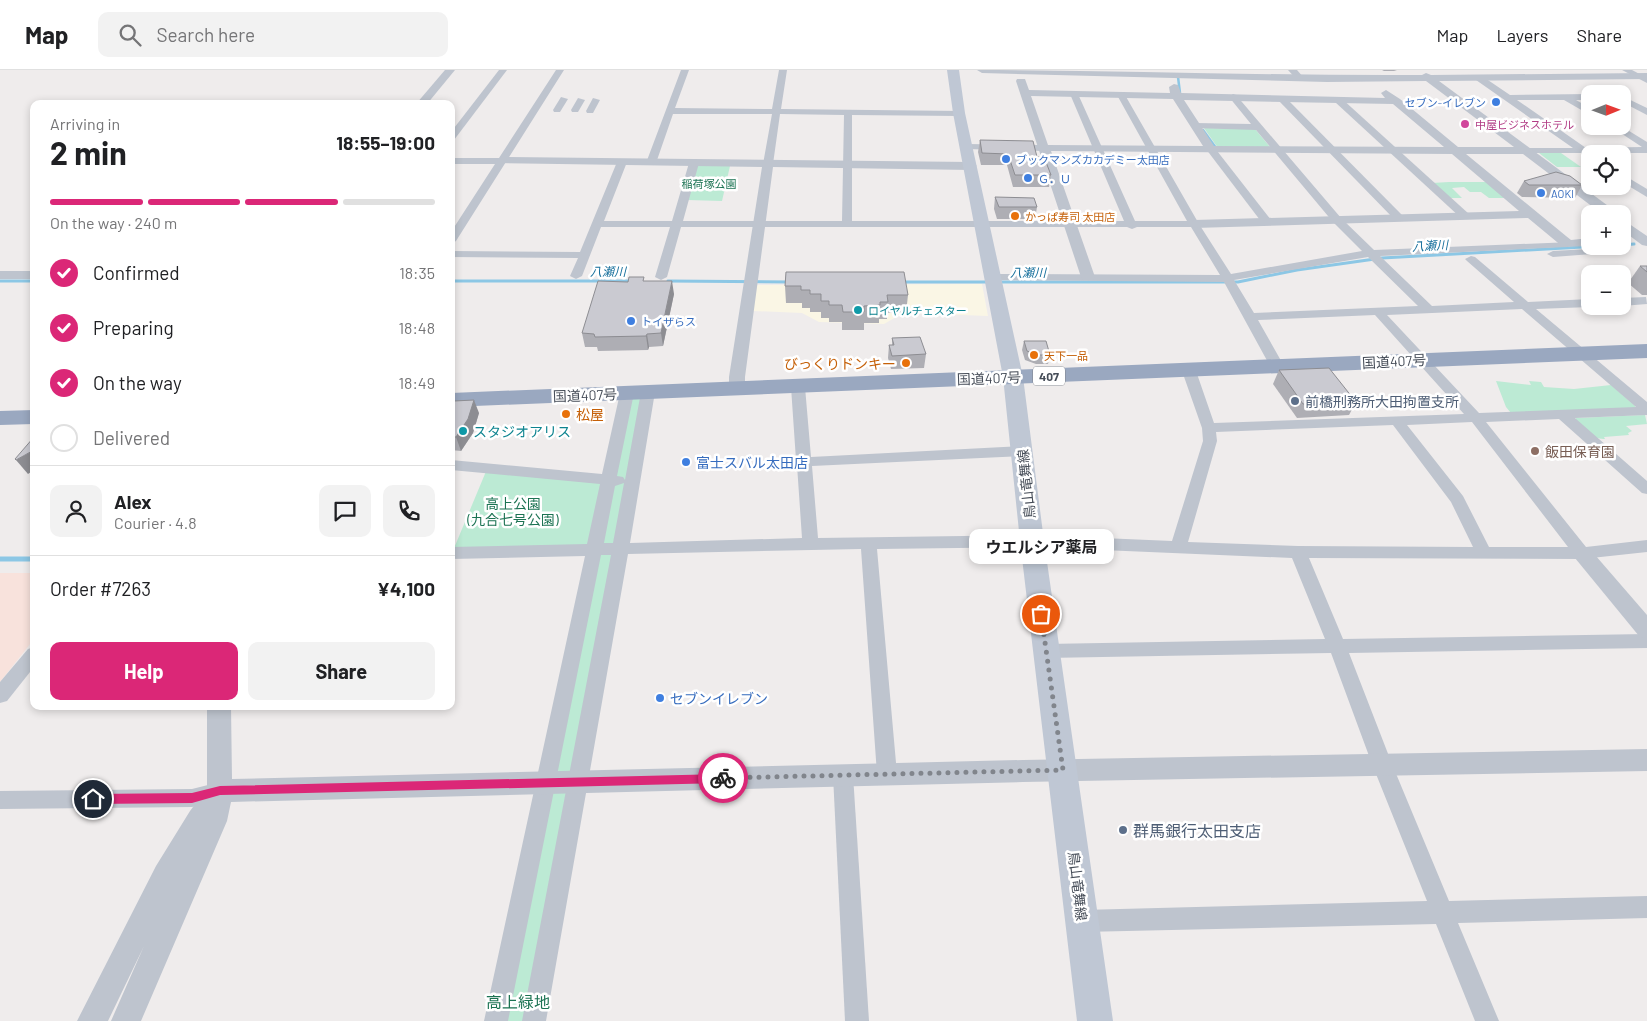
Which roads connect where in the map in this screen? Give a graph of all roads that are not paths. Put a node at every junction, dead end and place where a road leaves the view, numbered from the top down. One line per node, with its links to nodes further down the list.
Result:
1 (450, 70): 32 (street)
2 (503, 70): 49 (street)
3 (560, 70): 66 (street)
4 (685, 70): 42 (street)
5 (783, 70): 43 (street)
6 (953, 70): 46 (main road, 鳥山竜舞線)
7 (982, 70): 8 (street)
8 (1017, 70): 14 (street); 20 (street)
9 (1292, 70): 16 (street)
10 (1359, 70): 17 (street)
11 (1418, 70): 18 (street)
12 (1468, 70): 19 (street)
13 (1626, 70): 15 (street)
14 (1172, 72): 16 (street); 23 (street)
15 (1644, 77): 19 (street)
16 (1300, 78): 17 (street)
17 (1369, 78): 18 (street); 36 (street)
18 (1429, 78): 19 (street); 62 (street)
19 (1479, 78): 30 (street)
20 (1025, 93): 21 (street); 52 (street)
21 (1074, 94): 22 (street); 54 (street)
22 (1121, 95): 23 (street); 55 (street)
23 (1176, 96): 29 (street); 47 (street)
24 (1631, 96): 25 (street)
25 (1639, 96)
26 (1565, 97): 27 (street); 30 (street); 38 (street)
27 (1581, 97)
28 (564, 98): 39 (street)
29 (1233, 98): 31 (street); 48 (street)
30 (1508, 98): 56 (street)
31 (1282, 99): 35 (street); 60 (street)
32 (424, 100)
33 (581, 100): 40 (street)
34 (596, 100): 41 (street)
35 (1338, 100): 36 (street); 61 (street)
36 (1396, 101): 63 (street)
37 (1631, 102): 44 (street)
38 (1581, 107)
39 (557, 110)
40 (575, 110)
41 (590, 110)
42 (670, 111): 43 (street); 68 (street)
43 (776, 112): 45 (street); 70 (street)
44 (1647, 112)
45 (848, 113): 46 (street); 71 (street)
46 (959, 113): 51 (main road, 鳥山竜舞線)
47 (1196, 126): 48 (street); 58 (street)
48 (1258, 126): 59 (street)
49 (455, 133)
50 (1628, 135): 53 (street)
51 (966, 147): 52 (street); 72 (main road, 鳥山竜舞線)
52 (1043, 148): 54 (street); 87 (street)
53 (1647, 148): 57 (street)
54 (1098, 149): 55 (street); 88 (street)
55 (1152, 149): 58 (street); 82 (street)
56 (1581, 149)
57 (1631, 149)
58 (1211, 150): 59 (street); 80 (street)
59 (1277, 150): 60 (street); 79 (street)
60 (1333, 151): 61 (street); 78 (street)
61 (1394, 151): 63 (street); 77 (street)
62 (1527, 151): 63 (street); 64 (street); 75 (street)
63 (1457, 152): 76 (street)
64 (1581, 153)
65 (455, 161): 66 (street)
66 (502, 161): 67 (street); 90 (street)
67 (622, 162): 68 (street); 81 (street)
68 (651, 162): 69 (street)
69 (694, 163): 70 (street); 83 (street)
70 (768, 164): 71 (street); 84 (street)
71 (848, 165): 72 (street); 85 (street)
72 (971, 166): 86 (main road, 鳥山竜舞線)
73 (1631, 183): 74 (street)
74 (1647, 194)
75 (1598, 205)
76 (1532, 214): 77 (street); 93 (street)
77 (1465, 216): 78 (street)
78 (1399, 218): 79 (street)
79 (1336, 220): 80 (street); 98 (street)
80 (1266, 222): 82 (street)
81 (597, 224): 83 (street); 97 (street)
82 (1194, 224): 88 (street); 106 (street)
83 (676, 225): 84 (street); 104 (street)
84 (760, 225): 85 (street); 122 (street)
85 (847, 225): 86 (street)
86 (982, 225): 87 (street); 107 (main road, 鳥山竜舞線)
87 (1069, 226): 88 (street); 105 (street)
88 (1132, 226)
89 (1631, 229): 91 (street)
90 (455, 235)
91 (1646, 239): 92 (street)
92 (1631, 240)
93 (1568, 244): 94 (street); 98 (street)
94 (1581, 246)
95 (1581, 248): 99 (street)
96 (455, 254): 97 (street)
97 (584, 255): 103 (street)
98 (1376, 259): 99 (street); 100 (street); 106 (street); 112 (street)
99 (1470, 259): 111 (street)
100 (1349, 266)
101 (0, 275): 102 (street)
102 (30, 275)
103 (576, 276)
104 (661, 277)
105 (1088, 277): 106 (street); 107 (street)
106 (1227, 278): 114 (street)
107 (993, 280): 120 (main road, 鳥山竜舞線)
108 (1646, 301): 109 (street)
109 (1631, 302)
110 (1581, 303): 111 (street)
111 (1525, 306): 112 (street); 116 (street)
112 (1429, 310): 113 (street)
113 (1378, 312): 114 (street); 117 (street)
114 (1248, 317): 118 (street)
115 (1647, 351): 116 (highway, 国道407号 / 407)
116 (1579, 353): 117 (highway, 国道407号 / 407); 125 (street)
117 (1423, 360): 118 (highway, 国道407号 / 407); 129 (street)
118 (1277, 366): 119 (highway, 国道407号 / 407)
119 (1189, 371): 120 (highway, 国道407号 / 407); 131 (street)
120 (1013, 377): 121 (highway, 国道407号 / 407); 132 (main road, 鳥山竜舞線)
121 (798, 387): 122 (highway, 国道407号 / 407); 133 (street)
122 (737, 389): 123 (highway, 国道407号 / 407)
123 (638, 393): 124 (highway, 国道407号 / 407); 135 (street); 136 (street)
124 (455, 400)
125 (1647, 410): 126 (street)
126 (1562, 414): 129 (street); 137 (street)
127 (30, 417): 128 (highway)
128 (0, 418)
129 (1476, 418): 130 (street); 148 (street)
130 (1397, 421): 131 (street); 147 (street)
131 (1209, 428): 143 (street)
132 (1023, 451): 133 (street); 138 (main road, 鳥山竜舞線)
133 (802, 462): 139 (street)
134 (455, 465): 135 (street)
135 (609, 480): 136 (street); 142 (street)
136 (632, 482): 144 (street)
137 (1647, 489)
138 (1032, 541): 140 (street); 143 (street); 152 (main road, 鳥山竜舞線)
139 (810, 544): 140 (street); 144 (street)
140 (870, 545): 159 (street)
141 (1647, 546): 148 (street)
142 (596, 548): 144 (street); 146 (street); 162 (street)
143 (1178, 548): 145 (street)
144 (619, 550): 161 (street)
145 (1298, 552): 147 (street); 151 (street)
146 (455, 553)
147 (1484, 553): 148 (street)
148 (1582, 553): 149 (street)
149 (1647, 630)
150 (1647, 641): 151 (street)
151 (1337, 646): 152 (street); 157 (street)
152 (1046, 651): 158 (main road, 鳥山竜舞線)
153 (30, 659): 154 (street)
154 (0, 695)
155 (219, 710): 163 (street)
156 (1647, 760): 157 (street)
157 (1382, 764): 158 (street); 166 (street)
158 (1063, 770): 159 (street); 167 (main road, 鳥山竜舞線)
159 (887, 774): 160 (street)
160 (844, 776): 161 (street); 172 (street)
161 (580, 782): 162 (street); 171 (street)
162 (546, 783): 163 (street); 170 (street)
163 (220, 790): 164 (street); 168 (street); 169 (street)
164 (0, 800)
165 (1647, 907): 166 (street)
166 (1442, 911): 167 (street); 174 (street)
167 (1082, 921): 173 (main road, 鳥山竜舞線)
168 (92, 1021)
169 (126, 1021)
170 (496, 1021)
171 (534, 1021)
172 (857, 1021)
173 (1095, 1021)
174 (1487, 1021)

